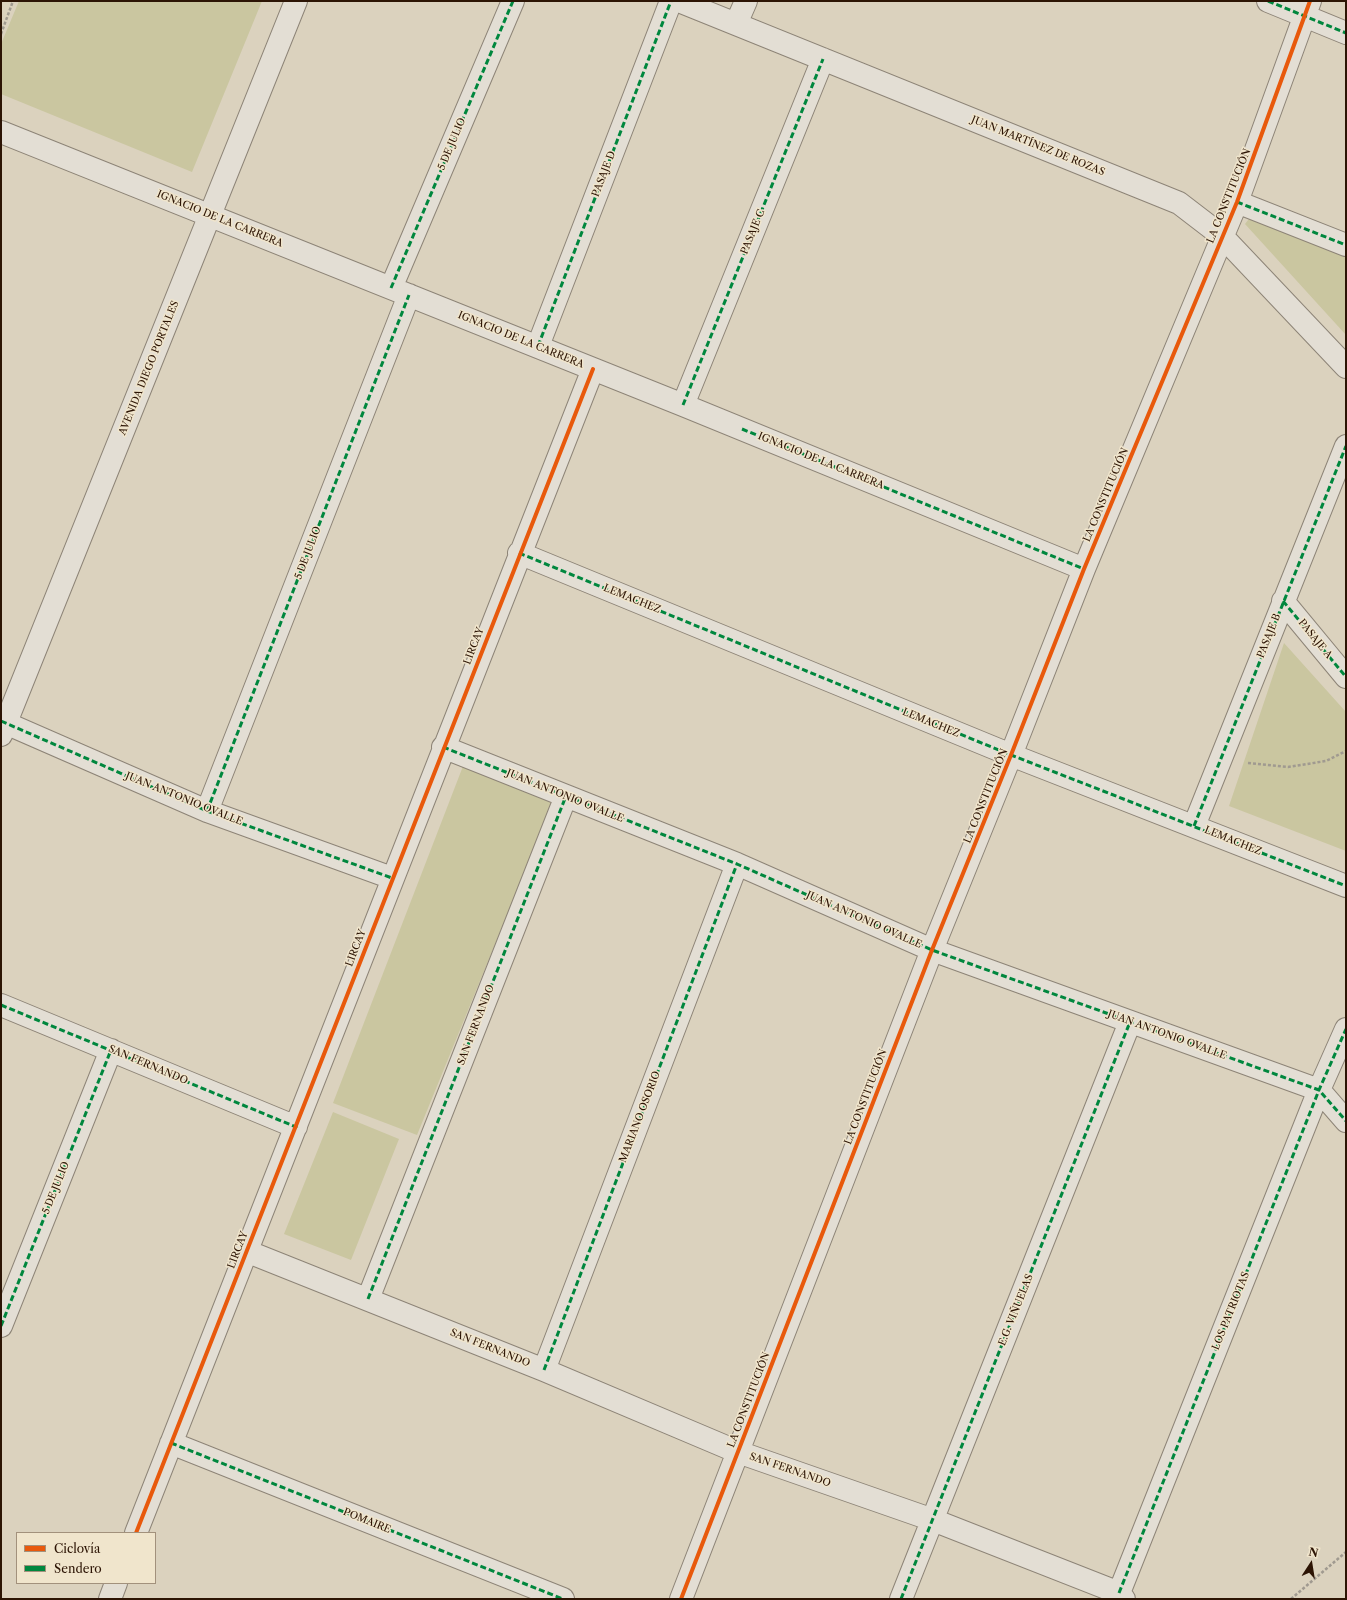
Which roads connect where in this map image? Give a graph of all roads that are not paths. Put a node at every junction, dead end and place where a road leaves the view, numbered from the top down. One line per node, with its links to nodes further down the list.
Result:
1 (296, 1): 13 (street, AVENIDA DIEGO PORTALES)
2 (512, 1): 16 (street, 5 DE JULIO)
3 (671, 1): 17 (street, PASAJE D)
4 (678, 1): 8 (street, JUAN MARTÍNEZ DE ROZAS)
5 (746, 1): 8 (street)
6 (1268, 1): 7 (street)
7 (1307, 9): 9 (street); 12 (street, LA CONSTITUCIÓN)
8 (736, 24): 10 (street, JUAN MARTÍNEZ DE ROZAS)
9 (1346, 33)
10 (823, 59): 14 (street, JUAN MARTÍNEZ DE ROZAS); 20 (street, PASAJE C)
11 (1, 132): 13 (street, IGNACIO DE LA CARRERA)
12 (1237, 202): 14 (street, LA CONSTITUCIÓN); 15 (street)
13 (211, 216): 16 (street, IGNACIO DE LA CARRERA); 26 (street, AVENIDA DIEGO PORTALES)
14 (1222, 236): 18 (street, JUAN MARTÍNEZ DE ROZAS); 23 (street, LA CONSTITUCIÓN)
15 (1346, 245)
16 (400, 291): 17 (street, IGNACIO DE LA CARRERA); 30 (street, 5 DE JULIO)
17 (538, 346): 19 (street, IGNACIO DE LA CARRERA)
18 (1346, 367)
19 (593, 369): 20 (street, IGNACIO DE LA CARRERA); 22 (street, LIRCAY)
20 (683, 405): 23 (street, IGNACIO DE LA CARRERA)
21 (1346, 446): 24 (street, PASAJE B)
22 (519, 553): 27 (street, LIRCAY); 28 (street, LEMACHEZ)
23 (1084, 569): 28 (street, LA CONSTITUCIÓN)
24 (1283, 601): 25 (street, PASAJE A); 31 (street, PASAJE B)
25 (1346, 677)
26 (3, 726): 30 (street, JUAN ANTONIO OVALLE)
27 (443, 748): 29 (street, JUAN ANTONIO OVALLE); 33 (street, LIRCAY)
28 (1011, 755): 31 (street, LEMACHEZ); 35 (street, LA CONSTITUCIÓN)
29 (566, 796): 32 (street, JUAN ANTONIO OVALLE); 44 (street, SAN FERNANDO)
30 (207, 811): 33 (street, JUAN ANTONIO OVALLE)
31 (1194, 826): 34 (street, LEMACHEZ)
32 (736, 864): 35 (street, JUAN ANTONIO OVALLE); 46 (street, MARIANO OSORIO)
33 (392, 878): 42 (street, LIRCAY)
34 (1346, 886)
35 (932, 950): 37 (street, JUAN ANTONIO OVALLE); 48 (street, LA CONSTITUCIÓN)
36 (1, 1005): 39 (street, SAN FERNANDO)
37 (1130, 1022): 40 (street, JUAN ANTONIO OVALLE); 49 (street, E.G. VIÑUELAS)
38 (1346, 1029): 40 (street, LOS PATRIOTAS)
39 (111, 1050): 42 (street, SAN FERNANDO); 45 (street, 5 DE JULIO)
40 (1319, 1090): 41 (street, JUAN ANTONIO OVALLE); 52 (street, LOS PATRIOTAS)
41 (1346, 1121)
42 (296, 1127): 43 (street, LIRCAY)
43 (246, 1251): 44 (street, SAN FERNANDO); 47 (street, LIRCAY)
44 (368, 1299): 46 (street, SAN FERNANDO)
45 (1, 1326)
46 (544, 1370): 48 (street, SAN FERNANDO)
47 (171, 1443): 50 (street, LIRCAY); 54 (street, POMAIRE)
48 (738, 1452): 49 (street, SAN FERNANDO); 55 (street, LA CONSTITUCIÓN)
49 (933, 1520): 52 (street, SAN FERNANDO); 56 (street, E.G. VIÑUELAS)
50 (136, 1532)
51 (116, 1584): 53 (street)
52 (1122, 1596)
53 (110, 1599)
54 (563, 1599)
55 (681, 1599)
56 (901, 1599)

